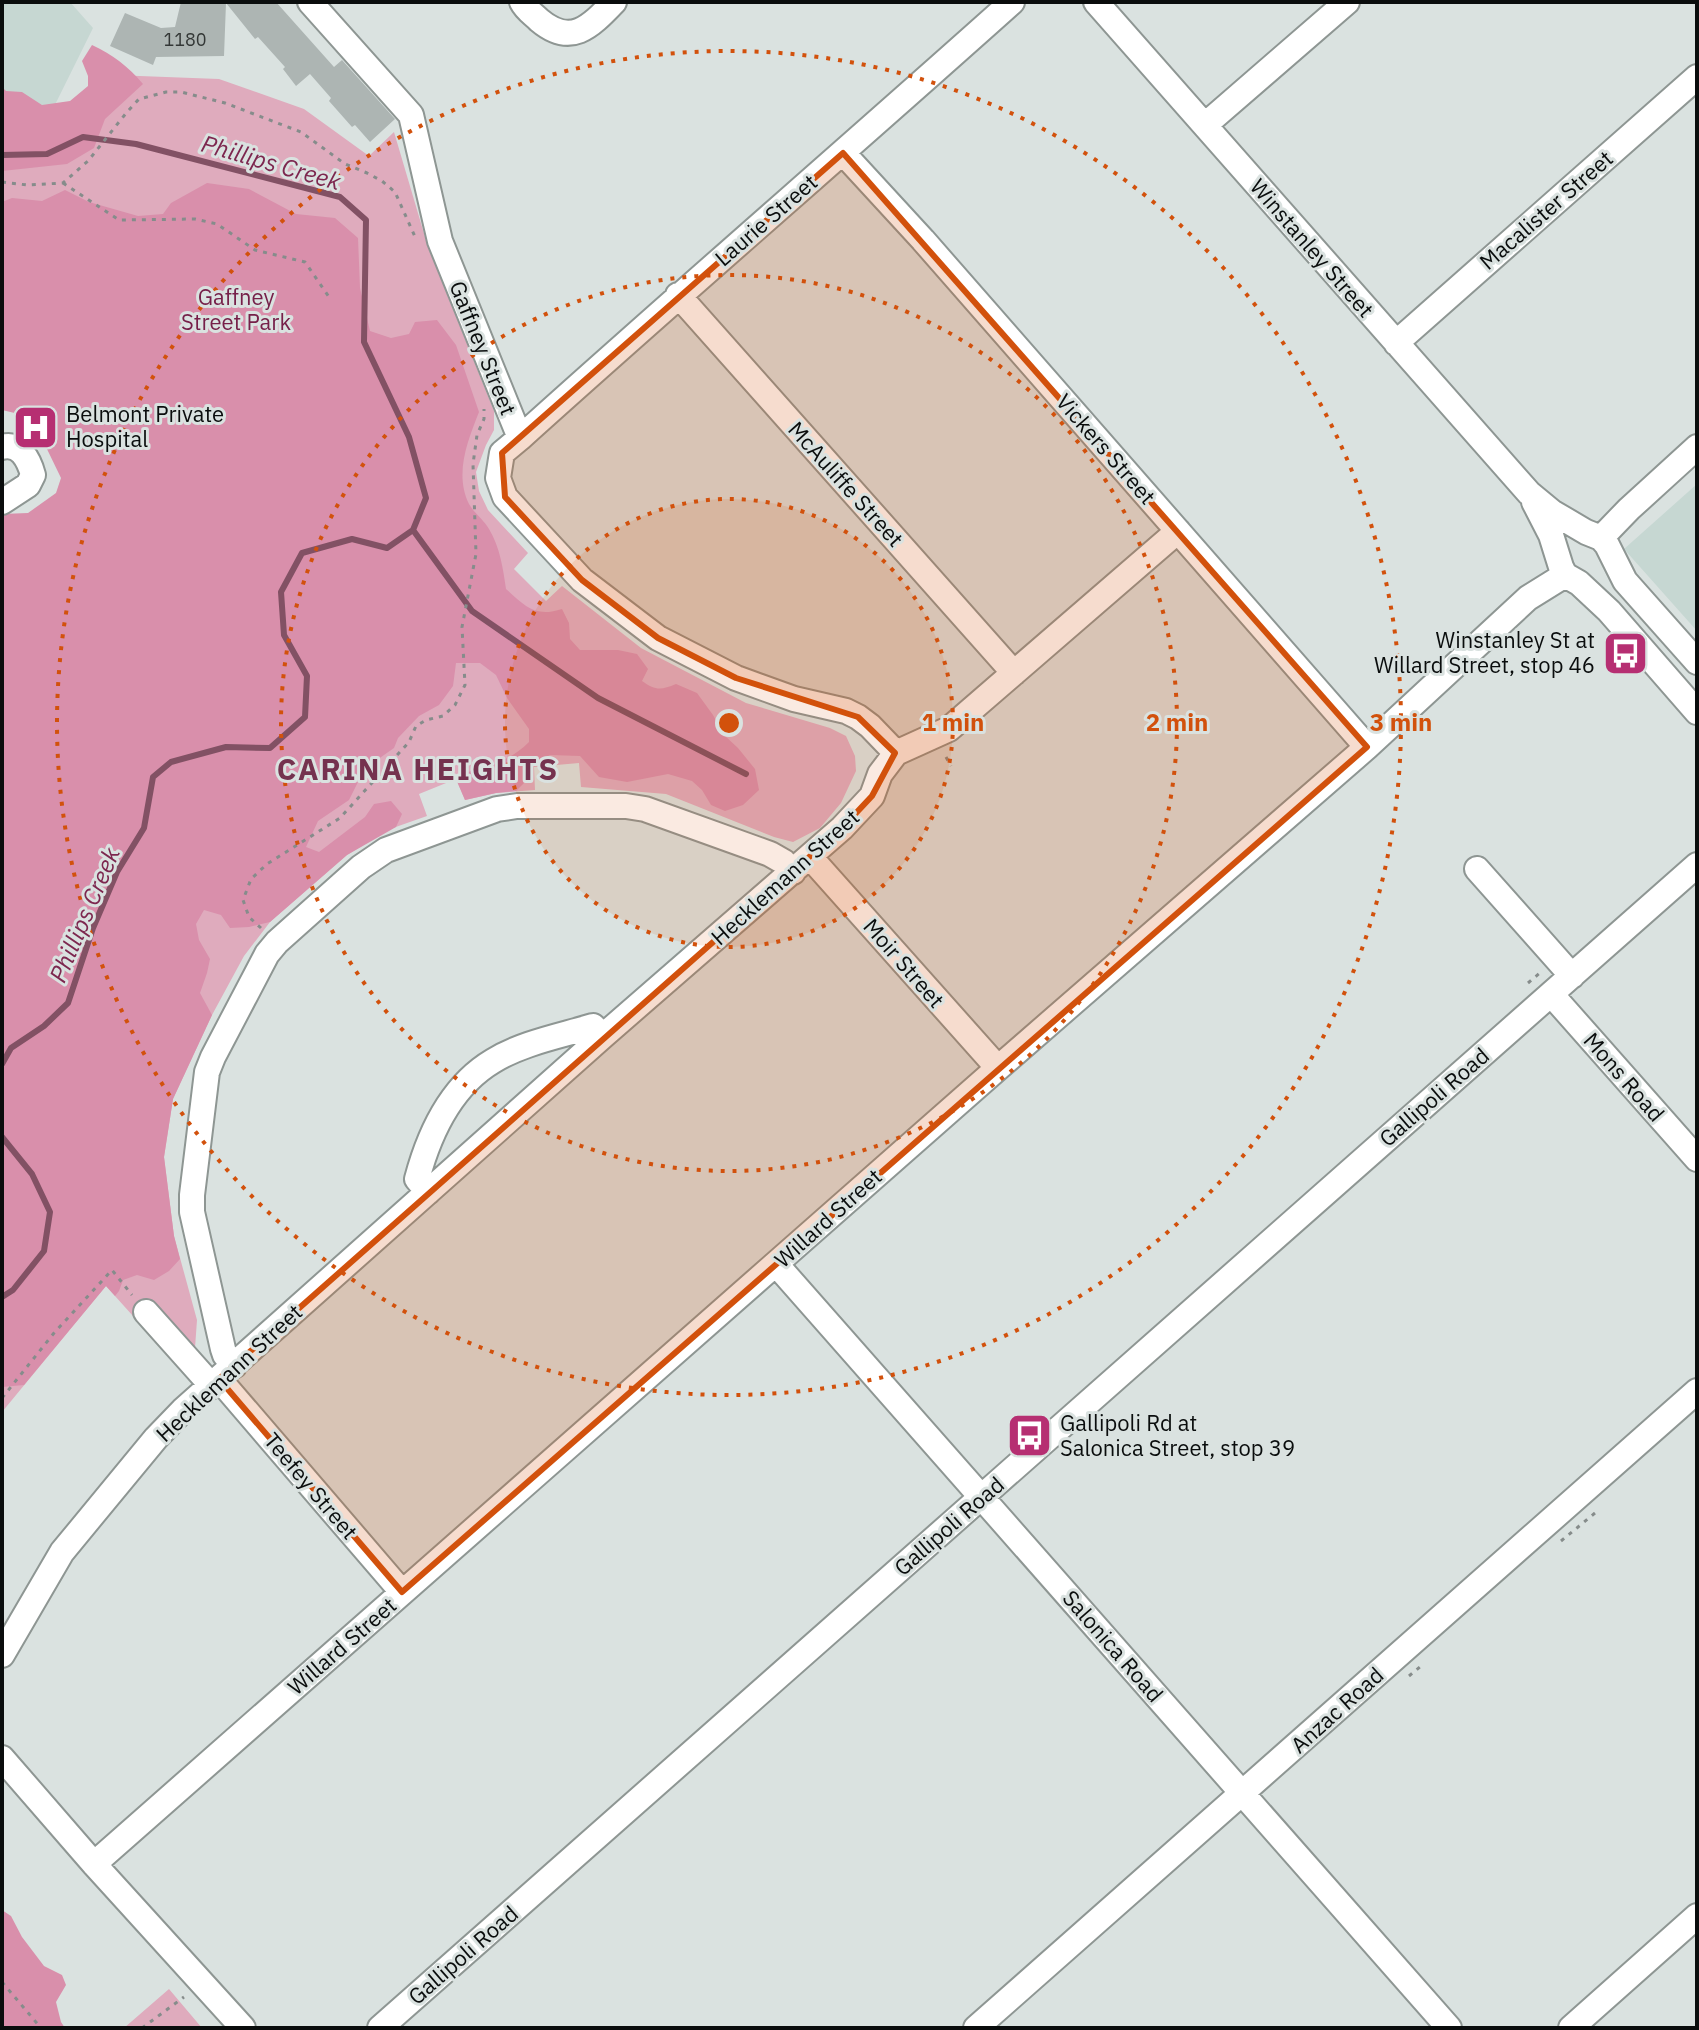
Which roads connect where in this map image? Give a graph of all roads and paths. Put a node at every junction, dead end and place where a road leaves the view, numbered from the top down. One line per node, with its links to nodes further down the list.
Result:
1 (310, 2): 12 (street, Gaffney Street)
2 (522, 2): 3 (street)
3 (614, 2)
4 (1012, 2): 9 (street, Laurie Street)
5 (1096, 2): 8 (street, Winstanley Street)
6 (1347, 2): 8 (street)
7 (1697, 77): 15 (street, Macalister Street)
8 (1205, 125): 15 (street, Winstanley Street)
9 (843, 153): 13 (street, Laurie Street); 22 (street, Vickers Street)
10 (2, 182): 11 (path)
11 (63, 183): 12 (path); 14 (path)
12 (430, 244): 17 (street, Gaffney Street)
13 (678, 295): 17 (street, Laurie Street); 26 (street, McAuliffe Street)
14 (331, 300)
15 (1396, 343): 20 (street, Winstanley Street)
16 (484, 404): 35 (path)
17 (520, 438): 29 (street, Gaffney Street)
18 (2, 447): 21 (street)
19 (1695, 452): 23 (street)
20 (1529, 493): 23 (street, Winstanley Street); 24 (street, Winstanley Street)
21 (2, 502)
22 (1178, 531): 26 (street); 28 (street, Vickers Street)
23 (1599, 541): 24 (street); 24 (street); 25 (street, Winstanley Street)
24 (1568, 572): 27 (street, Winstanley Street); 28 (street, Willard Street)
25 (1697, 662)
26 (1014, 673): 29 (street)
27 (1697, 712)
28 (1367, 747): 39 (street, Willard Street)
29 (896, 753): 32 (street, Hecklemann Street)
30 (946, 757): 31 (path)
31 (951, 766)
32 (801, 865): 35 (street, Moir Street); 38 (street, Hecklemann Street); 39 (street, Moir Street)
33 (1697, 865): 36 (street, Gallipoli Road)
34 (1477, 869): 36 (street)
35 (277, 942): 44 (street, Moir Street)
36 (1572, 976): 37 (street, Gallipoli Road)
37 (1551, 994): 40 (street, Mons Road); 47 (street, Gallipoli Road)
38 (603, 1036): 41 (street, Hecklemann Street); 41 (street)
39 (998, 1068): 42 (street, Willard Street)
40 (1697, 1159)
41 (428, 1192): 44 (street, Hecklemann Street)
42 (776, 1264): 47 (street, Salonica Road); 50 (street, Willard Street)
43 (146, 1312): 44 (street, Teefey Street); 46 (path)
44 (222, 1377): 50 (street, Teefey Street); 51 (street, Hecklemann Street)
45 (1697, 1391): 53 (street, Anzac Road)
46 (2, 1398)
47 (982, 1497): 53 (street, Salonica Road); 61 (street, Gallipoli Road)
48 (1595, 1513): 49 (path)
49 (1559, 1543)
50 (402, 1592): 54 (street, Willard Street)
51 (2, 1655)
52 (2, 1758): 54 (street)
53 (1243, 1794): 62 (street, Anzac Road); 63 (street, Salonica Road)
54 (94, 1864): 60 (street)
55 (1697, 1916): 64 (street)
56 (2, 1982): 58 (path)
57 (187, 1994): 59 (path)
58 (41, 2028)
59 (142, 2028)
60 (243, 2028)
61 (380, 2028)
62 (976, 2028)
63 (1449, 2028)
64 (1571, 2028)

